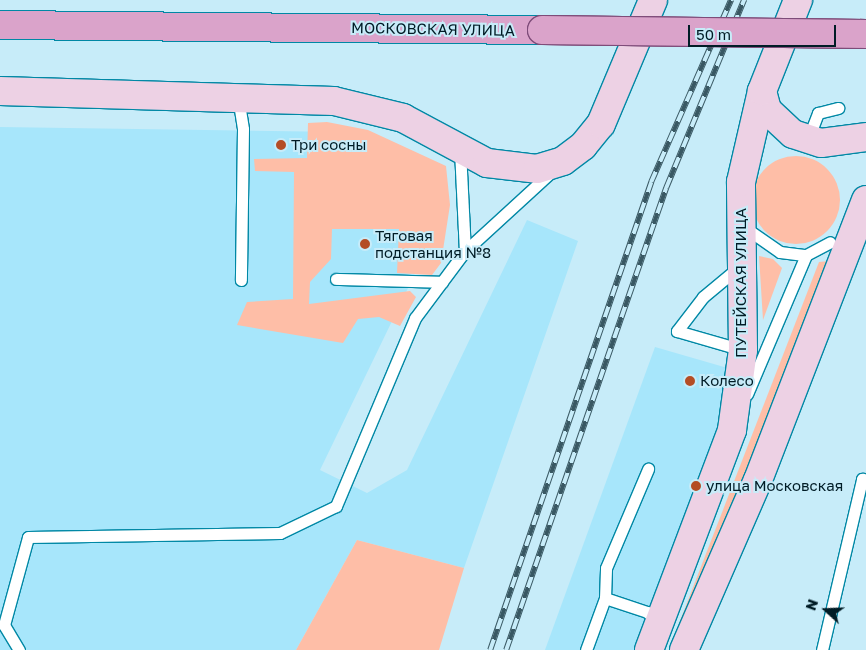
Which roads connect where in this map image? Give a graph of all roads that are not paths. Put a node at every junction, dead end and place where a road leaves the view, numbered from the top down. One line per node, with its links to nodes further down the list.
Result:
1 (652, 0): 12 (street)
2 (798, 0): 5 (street, ПУТЕЙСКАЯ УЛИЦА)
3 (0, 25): 4 (main road, МОСКОВСКАЯ УЛИЦА, bridge)
4 (866, 34)
5 (762, 90): 10 (street); 14 (street, ПУТЕЙСКАЯ УЛИЦА)
6 (0, 91): 7 (street)
7 (238, 95): 11 (street); 20 (lane)
8 (838, 108): 10 (lane)
9 (866, 137): 10 (street)
10 (808, 140)
11 (460, 150): 12 (street); 16 (lane)
12 (562, 161): 16 (lane)
13 (866, 200): 28 (street)
14 (740, 224): 17 (lane); 18 (street, ПУТЕЙСКАЯ УЛИЦА)
15 (830, 242): 17 (lane)
16 (465, 251): 21 (lane)
17 (806, 254): 23 (lane)
18 (739, 267): 22 (street, ПУТЕЙСКАЯ УЛИЦА); 22 (lane)
19 (336, 279): 21 (lane)
20 (241, 280)
21 (442, 282): 29 (lane)
22 (743, 350): 23 (street, ПУТЕЙСКАЯ УЛИЦА)
23 (732, 430): 27 (street, ПУТЕЙСКАЯ УЛИЦА)
24 (648, 469): 26 (lane)
25 (866, 480): 32 (lane)
26 (605, 598): 27 (lane); 30 (lane)
27 (660, 624): 31 (street, ПУТЕЙСКАЯ УЛИЦА)
28 (688, 649)
29 (19, 650)
30 (586, 650)
31 (649, 650)
32 (822, 650)

